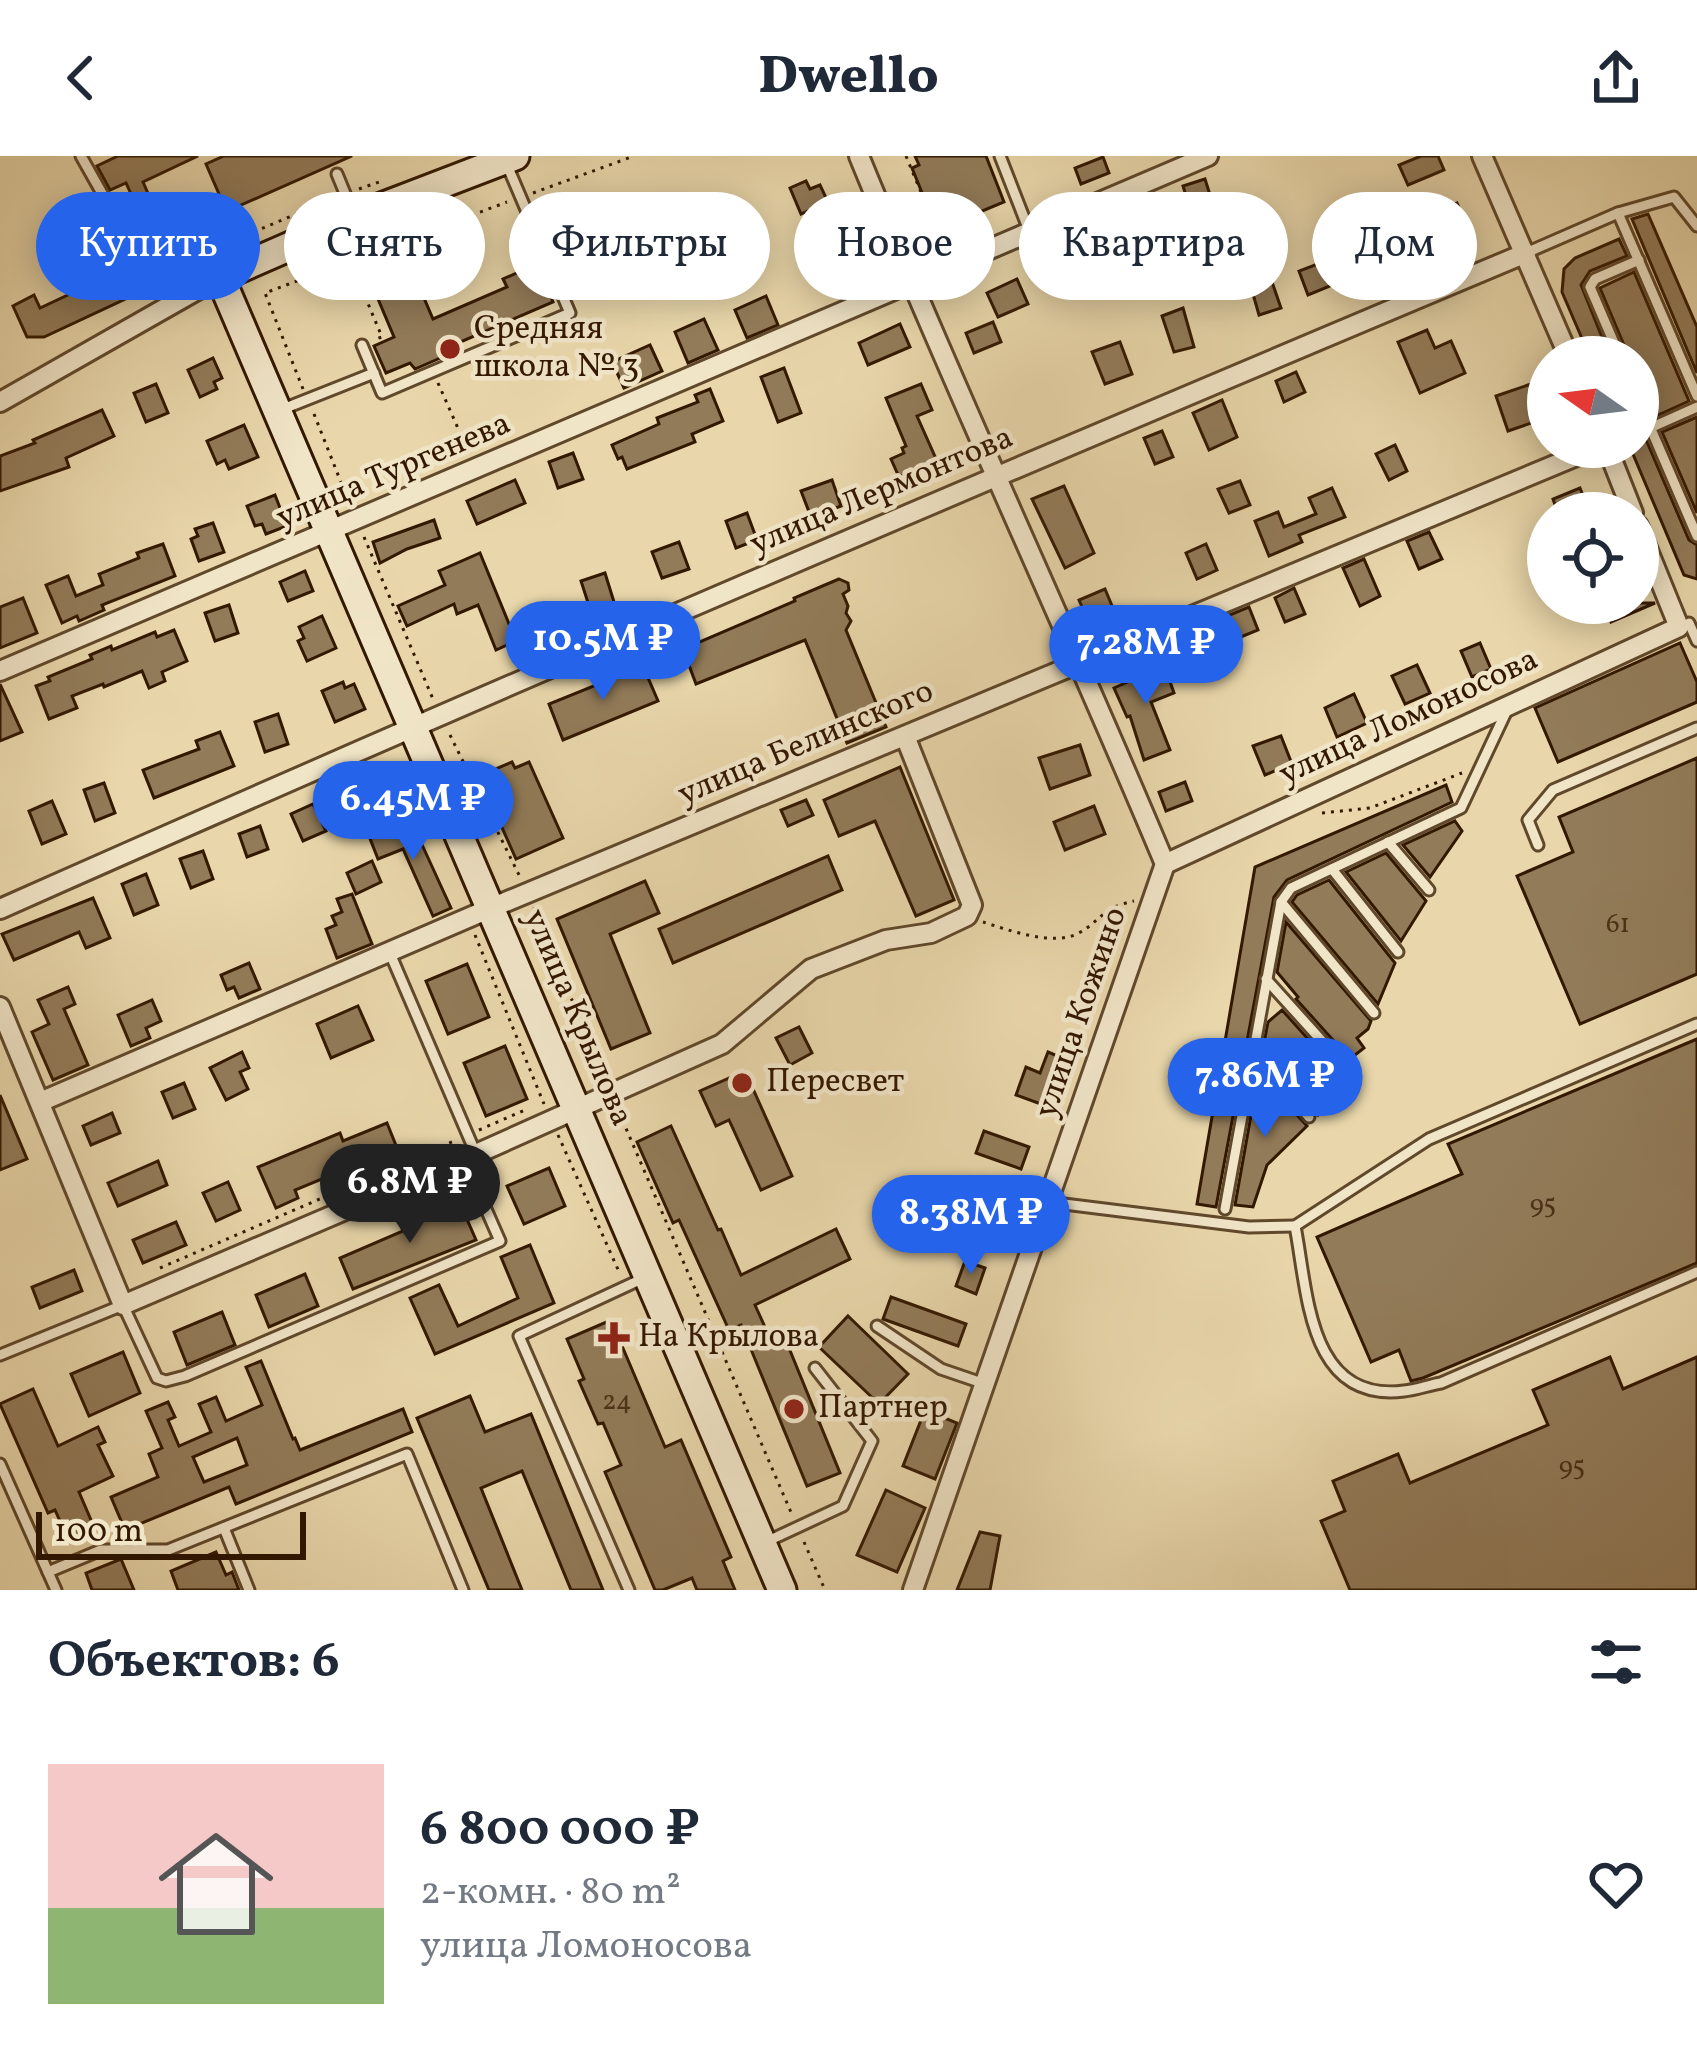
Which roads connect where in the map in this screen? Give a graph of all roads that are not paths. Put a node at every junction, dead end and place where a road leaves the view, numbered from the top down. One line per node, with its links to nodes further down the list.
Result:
1 (81, 156): 8 (lane)
2 (860, 156): 11 (street)
3 (1000, 156): 13 (lane)
4 (1208, 156): 12 (street, улица Тургенева)
5 (1482, 156): 16 (street)
6 (493, 161): 10 (main road); 25 (lane)
7 (337, 174): 9 (lane)
8 (101, 192)
9 (344, 192)
10 (394, 192)
11 (874, 192)
12 (1124, 192)
13 (1019, 204)
14 (1618, 213): 15 (lane); 16 (lane); 17 (lane)
15 (1697, 226)
16 (1526, 253): 22 (street); 33 (street, улица Лермонтова)
17 (1639, 260): 23 (lane); 26 (lane)
18 (180, 300): 27 (street)
19 (230, 300): 29 (main road, улица Крылова)
20 (874, 300): 34 (street, улица Тургенева)
21 (918, 300): 33 (street)
22 (1560, 336)
23 (1611, 336)
24 (362, 345): 25 (lane)
25 (374, 373): 29 (lane)
26 (1697, 396)
27 (0, 402)
28 (1697, 407): 30 (lane)
29 (278, 411): 34 (main road, улица Крылова)
30 (1659, 424)
31 (1659, 447): 35 (lane)
32 (1551, 468): 39 (street, улица Белинского)
33 (997, 475): 39 (street); 42 (street, улица Лермонтова)
34 (329, 532): 40 (street, улица Тургенева); 42 (main road, улица Крылова)
35 (1697, 536)
36 (1659, 567): 37 (street)
37 (1688, 623): 38 (lane); 41 (street, улица Ломоносова)
38 (1697, 641)
39 (1079, 661): 44 (street, улица Белинского); 47 (street)
40 (0, 671)
41 (1510, 705): 45 (lane); 47 (street, улица Ломоносова)
42 (412, 726): 51 (main road, улица Крылова); 52 (street, улица Лермонтова)
43 (1697, 728): 46 (lane)
44 (905, 736): 51 (street, улица Белинского); 62 (street)
45 (1388, 842): 48 (lane); 49 (lane)
46 (1538, 845)
47 (1165, 864): 65 (street, улица Кожино)
48 (1332, 868): 50 (lane); 54 (lane)
49 (1429, 890)
50 (1281, 902): 55 (lane); 57 (lane)
51 (490, 908): 53 (street, улица Белинского); 62 (main road, улица Крылова)
52 (0, 909)
53 (389, 952): 61 (street, улица Белинского); 64 (lane)
54 (1398, 952)
55 (1266, 980): 59 (lane); 60 (lane)
56 (0, 1007): 61 (street)
57 (1374, 1013)
58 (1697, 1024): 67 (lane)
59 (1254, 1053): 63 (lane); 66 (lane)
60 (1348, 1070)
61 (40, 1102): 70 (street)
62 (577, 1108): 64 (street); 69 (main road, улица Крылова)
63 (1309, 1117)
64 (470, 1157): 70 (street); 70 (lane)
65 (1048, 1202): 67 (lane); 74 (street, улица Кожино)
66 (1225, 1209)
67 (1295, 1226): 68 (lane)
68 (1697, 1272)
69 (650, 1275): 77 (main road, улица Крылова); 82 (lane)
70 (123, 1305): 72 (lane)
71 (877, 1326): 74 (lane)
72 (0, 1355)
73 (814, 1368): 77 (lane)
74 (985, 1384): 84 (street, улица Кожино)
75 (0, 1464): 78 (lane)
76 (224, 1528): 78 (lane); 80 (lane); 81 (lane)
77 (763, 1544): 83 (main road, улица Крылова)
78 (48, 1572): 79 (lane)
79 (56, 1590)
80 (249, 1590)
81 (463, 1590)
82 (629, 1590)
83 (782, 1590)
84 (913, 1590)

